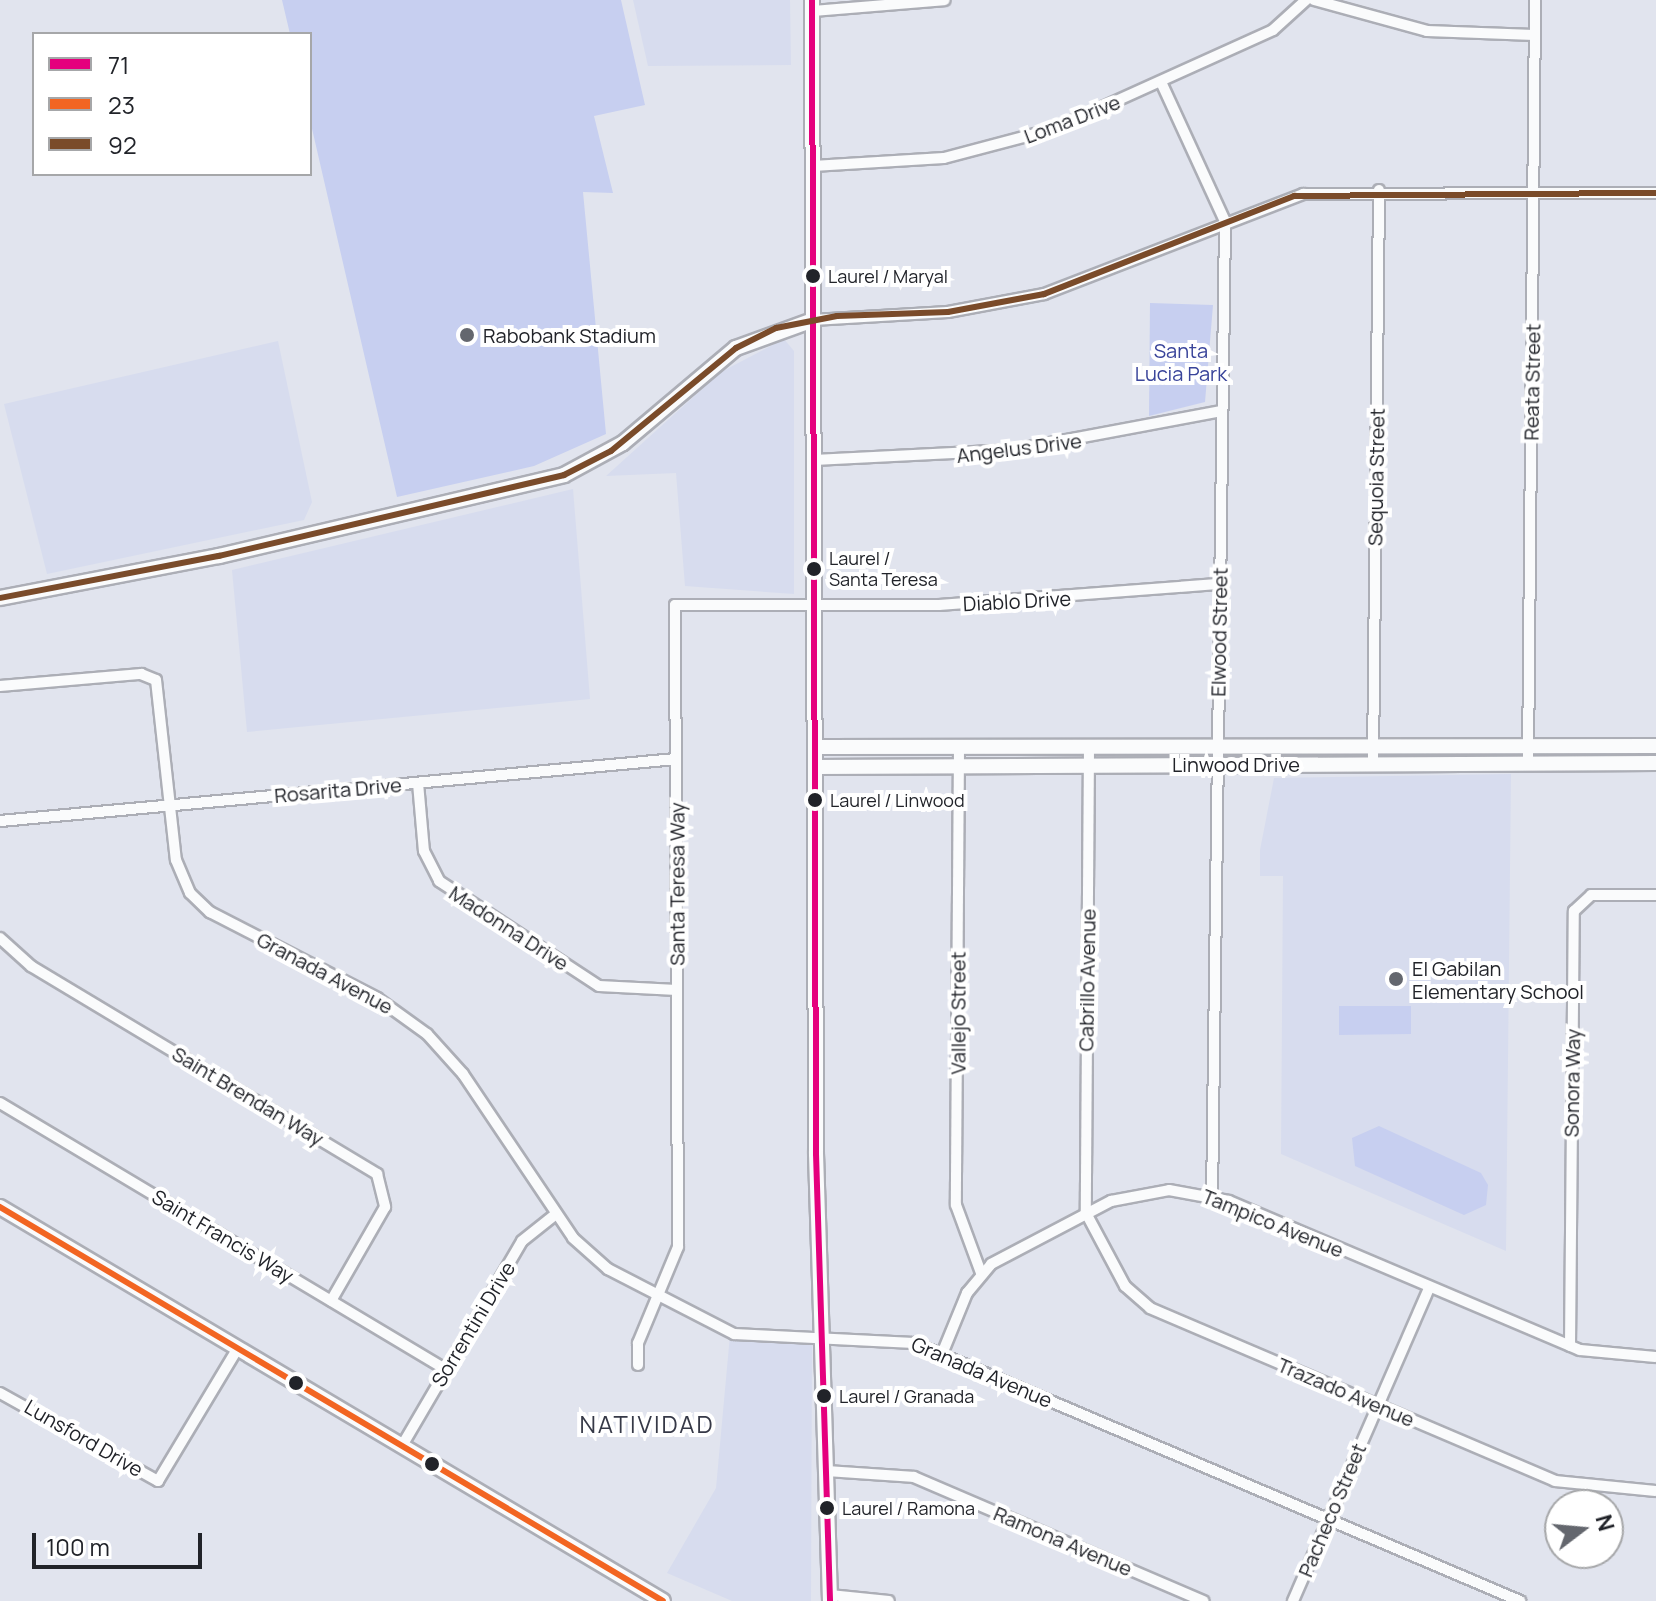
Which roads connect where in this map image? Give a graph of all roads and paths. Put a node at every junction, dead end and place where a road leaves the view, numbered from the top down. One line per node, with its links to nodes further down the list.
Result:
1 (945, 0): 5 (street)
2 (1306, 0): 7 (street, Loma Drive)
3 (1314, 0): 6 (street)
4 (1535, 0): 6 (street, Reata Street)
5 (812, 6): 8 (street)
6 (1534, 35): 10 (street, Reata Street)
7 (1161, 82): 8 (street, Loma Drive); 12 (street, Elwood Street)
8 (813, 166): 13 (street)
9 (1379, 190): 10 (street); 12 (street); 21 (street, Sequoia Street)
10 (1534, 192): 11 (street); 20 (street, Reata Street)
11 (1656, 193)
12 (1225, 221): 13 (street); 14 (street, Elwood Street)
13 (813, 320): 15 (street); 17 (street)
14 (1221, 411): 15 (street, Angelus Drive); 16 (street, Elwood Street)
15 (814, 460): 18 (street)
16 (1220, 584): 18 (street, Diablo Drive); 24 (street, Elwood Street)
17 (0, 598)
18 (815, 605): 23 (street); 27 (street, Santa Teresa Way)
19 (0, 686): 36 (street, Granada Avenue)
20 (1528, 745): 21 (street, Linwood Drive); 22 (street, Linwood Drive); 28 (street, Reata Street)
21 (1373, 746): 24 (street, Linwood Drive); 31 (street, Sequoia Street)
22 (1656, 746)
23 (816, 747): 25 (street, Linwood Drive); 34 (street)
24 (1218, 747): 26 (street, Linwood Drive); 33 (street, Elwood Street)
25 (959, 748): 26 (street, Linwood Drive); 32 (street, Vallejo Street)
26 (1089, 748): 30 (street, Cabrillo Avenue)
27 (676, 759): 35 (street, Rosarita Drive); 40 (street, Santa Teresa Way)
28 (1528, 763): 29 (street, Linwood Drive); 31 (street, Linwood Drive)
29 (1656, 763)
30 (1089, 764): 32 (street, Linwood Drive); 33 (street, Linwood Drive); 44 (street, Cabrillo Avenue)
31 (1373, 764): 33 (street, Linwood Drive)
32 (959, 765): 34 (street, Linwood Drive); 46 (street, Vallejo Street)
33 (1218, 765): 42 (street, Elwood Street)
34 (815, 767): 50 (street)
35 (418, 783): 36 (street, Rosarita Drive); 40 (street, Madonna Drive)
36 (171, 806): 37 (street, Rosarita Drive); 45 (street, Granada Avenue)
37 (0, 821)
38 (1656, 895): 51 (street, Sonora Way)
39 (0, 938): 49 (street, Saint Brendan Way)
40 (677, 990): 48 (street, Santa Teresa Way)
41 (0, 1103): 49 (street, Saint Francis Way)
42 (1212, 1195): 44 (street, Tampico Avenue); 47 (street, Tampico Avenue)
43 (0, 1207): 52 (street)
44 (1086, 1213): 46 (street, Tampico Avenue); 58 (street, Trazado Avenue)
45 (556, 1214): 48 (street, Granada Avenue); 56 (street, Sorrentini Drive)
46 (981, 1273): 53 (street)
47 (1429, 1288): 51 (street, Tampico Avenue); 58 (street, Pacheco Street)
48 (658, 1298): 50 (street, Granada Avenue); 55 (street, Santa Teresa Way)
49 (331, 1301): 56 (street, Saint Francis Way)
50 (827, 1336): 53 (street, Granada Avenue); 60 (street)
51 (1570, 1346): 54 (street, Tampico Avenue)
52 (238, 1348): 57 (street, Lunsford Drive); 59 (street)
53 (942, 1354): 62 (street, Granada Avenue)
54 (1656, 1357)
55 (638, 1365)
56 (445, 1369): 59 (street, Sorrentini Drive)
57 (0, 1393)
58 (1377, 1405): 61 (street, Trazado Avenue); 62 (street, Pacheco Street)
59 (403, 1444): 64 (street)
60 (828, 1471): 63 (street); 66 (street, Ramona Avenue)
61 (1656, 1491)
62 (1328, 1519): 67 (street, Pacheco Street); 68 (street, Granada Avenue)
63 (826, 1599): 65 (street)
64 (663, 1601)
65 (889, 1601)
66 (1204, 1601)
67 (1293, 1601)
68 (1520, 1601)

